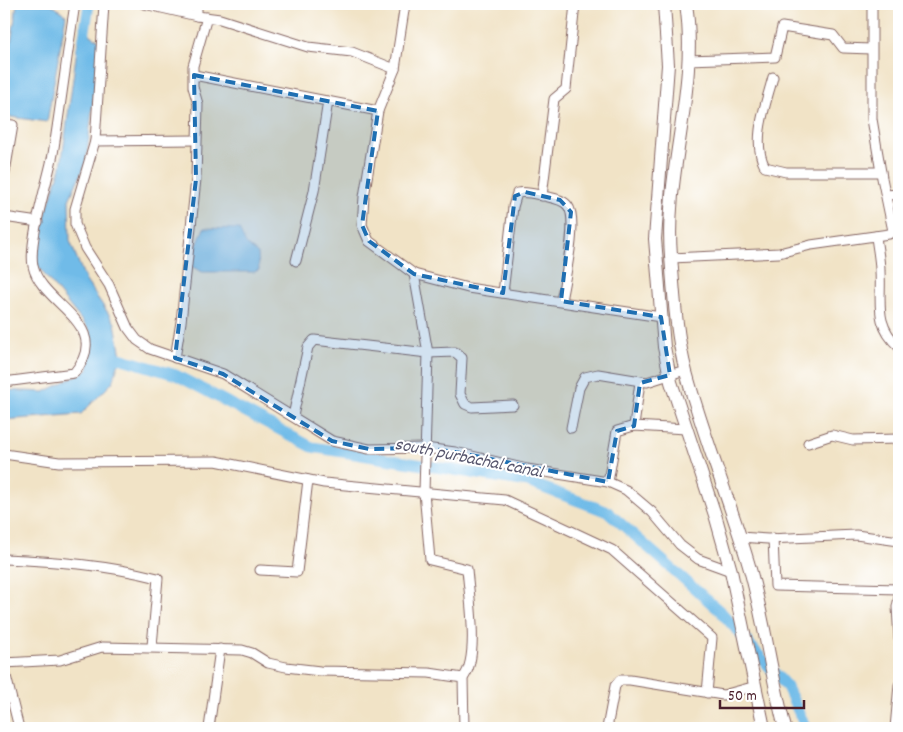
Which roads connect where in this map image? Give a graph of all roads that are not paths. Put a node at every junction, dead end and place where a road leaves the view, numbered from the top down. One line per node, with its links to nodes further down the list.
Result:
1 (75, 4): 29 (street)
2 (104, 4): 21 (street)
3 (144, 4): 10 (street)
4 (197, 4): 10 (street)
5 (405, 4): 14 (street)
6 (575, 4): 27 (street)
7 (664, 4): 36 (main road)
8 (686, 4): 13 (main road)
9 (872, 4): 12 (street)
10 (197, 16): 11 (street)
11 (207, 17): 14 (street); 15 (street)
12 (871, 49): 13 (street); 23 (street)
13 (688, 60): 31 (main road)
14 (395, 69): 18 (street)
15 (194, 75): 17 (street); 20 (street)
16 (773, 78): 23 (street)
17 (328, 102): 18 (street); 32 (street)
18 (378, 111): 33 (street)
19 (4, 124): 22 (street)
20 (196, 140): 21 (street); 39 (street)
21 (95, 141): 39 (street)
22 (6, 151): 24 (street)
23 (881, 172): 26 (street)
24 (4, 178)
25 (899, 194): 26 (street)
26 (886, 195): 30 (street)
27 (542, 196): 34 (street); 35 (street)
28 (4, 217): 29 (street)
29 (38, 222): 42 (street)
30 (876, 236): 31 (street); 37 (street)
31 (671, 258): 40 (main road)
32 (296, 260)
33 (414, 274): 34 (street); 38 (street)
34 (503, 293): 35 (street)
35 (561, 301): 36 (street)
36 (661, 317): 41 (main road)
37 (899, 347)
38 (428, 353): 44 (street); 45 (street); 51 (street)
39 (175, 358): 45 (street)
40 (685, 370): 41 (street); 56 (main road)
41 (670, 375): 43 (street); 48 (main road)
42 (4, 382)
43 (640, 382): 46 (street); 47 (street)
44 (513, 405)
45 (293, 416): 51 (street)
46 (634, 426): 48 (street); 54 (street)
47 (570, 428)
48 (686, 429): 61 (main road)
49 (899, 440): 50 (street)
50 (808, 442)
51 (424, 451): 54 (street); 55 (street)
52 (4, 454): 53 (street)
53 (308, 480): 55 (street); 60 (street)
54 (608, 482): 61 (street)
55 (424, 489): 69 (street); 72 (street)
56 (740, 537): 57 (street); 78 (main road)
57 (773, 538): 58 (street); 62 (street)
58 (899, 541)
59 (4, 559): 65 (street)
60 (260, 570)
61 (730, 571): 71 (main road)
62 (899, 589)
63 (899, 597): 64 (street)
64 (899, 639)
65 (152, 646): 66 (street); 67 (street)
66 (220, 649): 69 (street); 74 (street)
67 (4, 663)
68 (4, 674): 73 (street)
69 (463, 678): 75 (street)
70 (899, 685): 79 (street)
71 (756, 686): 72 (street); 77 (main road)
72 (707, 693): 76 (street)
73 (19, 728)
74 (209, 728)
75 (464, 728)
76 (607, 728)
77 (764, 728)
78 (785, 728)
79 (895, 728)

